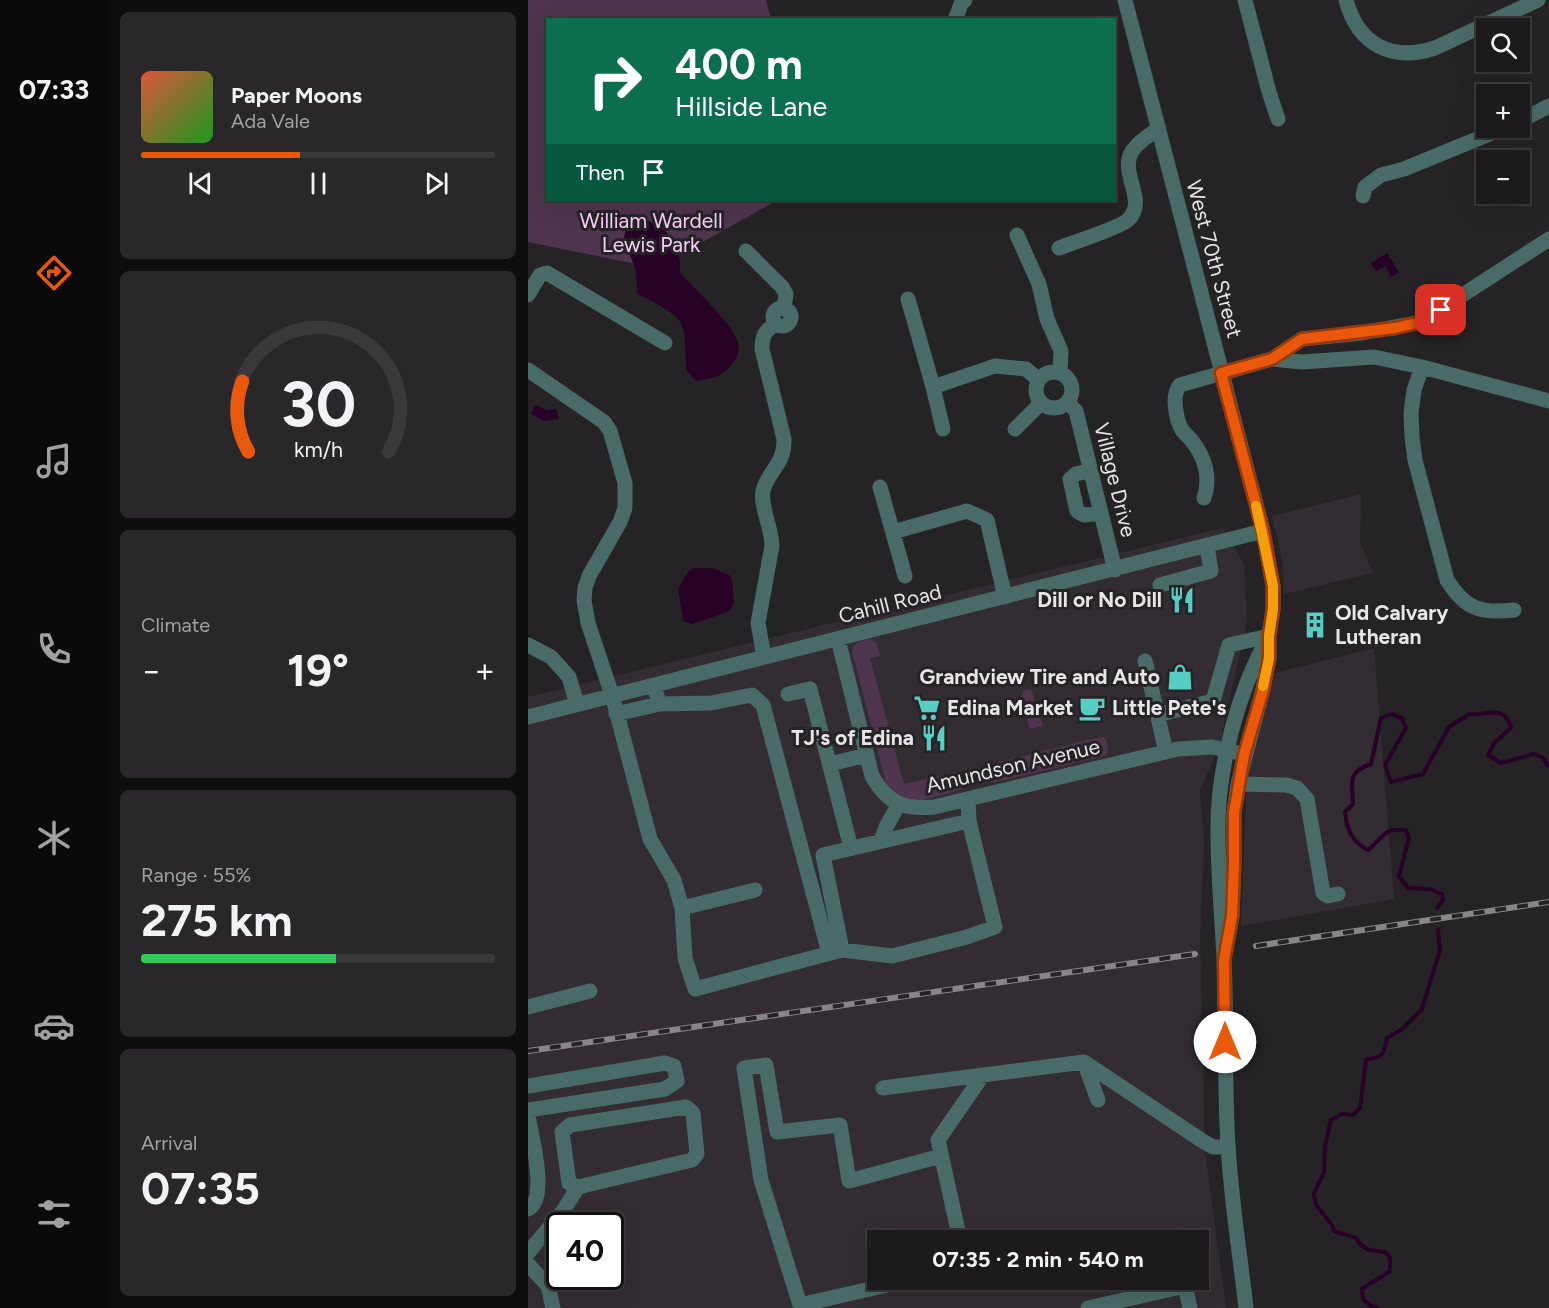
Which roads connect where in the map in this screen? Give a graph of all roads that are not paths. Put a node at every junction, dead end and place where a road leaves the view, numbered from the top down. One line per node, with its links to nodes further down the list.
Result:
1 (965, 0): 6 (street)
2 (1125, 0): 10 (street, West 70th Street)
3 (1245, 0): 9 (street)
4 (1346, 0): 5 (street)
5 (1538, 0)
6 (956, 18)
7 (1549, 106): 8 (street)
8 (1530, 116)
9 (1278, 119)
10 (1158, 129): 15 (street); 24 (street, West 70th Street)
11 (1480, 138): 12 (street)
12 (1363, 196)
13 (1017, 235): 23 (street)
14 (1549, 239): 20 (street)
15 (1059, 248)
16 (746, 251): 47 (street)
17 (528, 295): 19 (street)
18 (908, 299): 26 (street)
19 (665, 344)
20 (1272, 359): 21 (street); 24 (street)
21 (1422, 367): 27 (street); 43 (street)
22 (528, 370): 51 (street)
23 (1060, 371): 25 (street); 28 (street)
24 (1221, 373): 34 (street); 36 (street, West 70th Street)
25 (1039, 380): 26 (street); 29 (street)
26 (933, 387): 30 (street)
27 (1549, 401)
28 (1068, 403): 29 (street); 32 (street, Village Drive)
29 (1040, 404): 31 (street)
30 (943, 429)
31 (1015, 429)
32 (1091, 470): 35 (street, Village Drive); 35 (street)
33 (880, 487): 37 (street)
34 (1204, 498)
35 (1101, 513): 39 (street, Village Drive)
36 (1263, 531): 38 (street, Cahill Road); 44 (street, West 70th Street)
37 (893, 532): 40 (street); 42 (street)
38 (1207, 546): 39 (street, Cahill Road); 41 (street)
39 (1115, 570): 42 (street, Cahill Road)
40 (905, 576)
41 (1160, 585)
42 (1005, 597): 45 (street, Cahill Road)
43 (1514, 610)
44 (1269, 636): 55 (street); 57 (street, West 70th Street); 60 (street, West 70th Street)
45 (838, 639): 47 (street, Cahill Road); 59 (street, Amundson Avenue)
46 (528, 645): 52 (street)
47 (764, 657): 49 (street, Cahill Road)
48 (1145, 661): 55 (street)
49 (654, 685): 51 (street, Cahill Road); 53 (street)
50 (788, 694): 61 (street)
51 (612, 696): 52 (street, Cahill Road); 54 (street)
52 (577, 704): 56 (street, Cahill Road)
53 (659, 704): 54 (street); 71 (street)
54 (616, 714): 70 (street)
55 (1157, 714): 58 (street)
56 (528, 717)
57 (1226, 750): 58 (street, Amundson Avenue); 60 (street, Amundson Avenue); 72 (street, West 70th Street)
58 (1166, 752): 63 (street, Amundson Avenue)
59 (867, 755): 61 (street); 64 (street, Amundson Avenue)
60 (1244, 755): 62 (street, West 70th Street)
61 (830, 764): 67 (street)
62 (1238, 784): 69 (street); 72 (street, West 70th Street)
63 (968, 799): 64 (street, Amundson Avenue); 65 (street)
64 (899, 804): 66 (street)
65 (969, 821): 66 (street); 71 (street)
66 (881, 841): 67 (street)
67 (851, 848): 71 (street)
68 (755, 890): 70 (street)
69 (1338, 894)
70 (681, 908): 71 (street)
71 (836, 952)
72 (1224, 960): 82 (street, West 70th Street)
73 (590, 991): 74 (street)
74 (528, 1007)
75 (1084, 1062): 76 (street); 79 (street); 82 (street)
76 (983, 1075): 78 (street); 83 (street)
77 (528, 1086): 80 (street)
78 (883, 1088)
79 (1098, 1100)
80 (528, 1110)
81 (528, 1115): 85 (street)
82 (1228, 1147): 93 (street, West 70th Street)
83 (942, 1156): 86 (street); 89 (street)
84 (578, 1186): 84 (street); 87 (street)
85 (528, 1209)
86 (958, 1230)
87 (528, 1253)
88 (528, 1264): 90 (street)
89 (867, 1290)
90 (553, 1308)
91 (1088, 1308): 92 (street)
92 (1190, 1308)
93 (1246, 1308)

